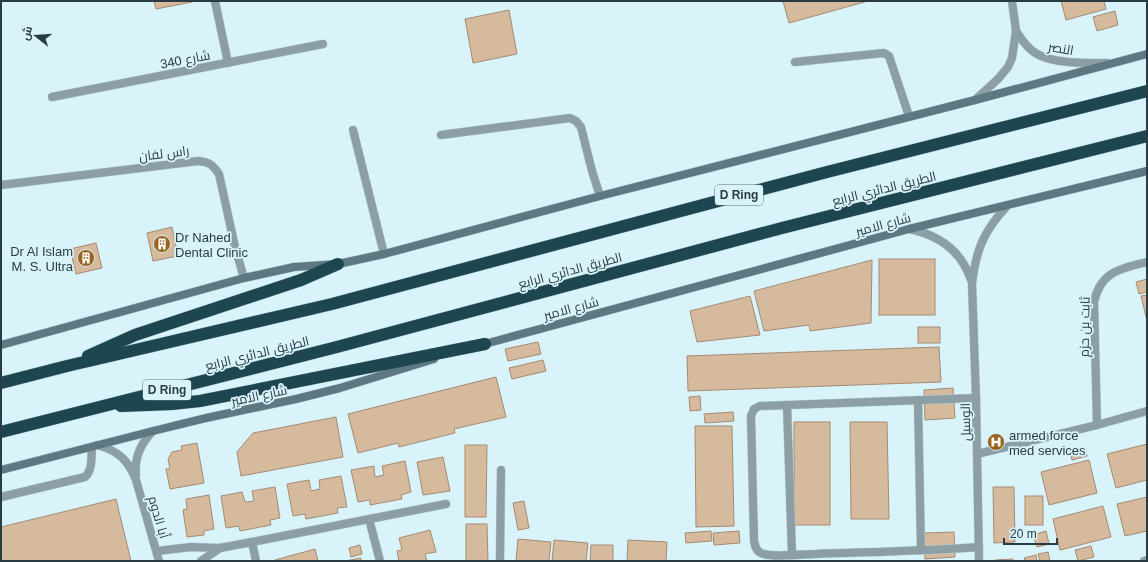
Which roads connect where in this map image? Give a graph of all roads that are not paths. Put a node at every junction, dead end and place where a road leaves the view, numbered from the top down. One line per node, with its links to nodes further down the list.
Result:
1 (215, 1): 7 (street)
2 (1012, 1): 3 (street)
3 (1016, 32): 8 (street, النصر); 11 (street)
4 (323, 44): 7 (street, شارع 340)
5 (1147, 54): 8 (main road)
6 (795, 62): 12 (street)
7 (228, 63): 10 (street, شارع 340)
8 (1113, 63): 11 (main road)
9 (1147, 91): 28 (highway, D Ring)
10 (52, 97)
11 (974, 100): 12 (main road)
12 (909, 116): 18 (main road)
13 (353, 130): 21 (street)
14 (441, 135): 18 (street)
15 (1147, 136): 33 (highway, الطريق الدائري الرابع / D Ring)
16 (1147, 171): 19 (main road, شارع الامير)
17 (1, 185): 24 (street, راس لفان)
18 (600, 196): 21 (main road)
19 (1007, 206): 20 (main road, شارع الامير); 25 (street, الوسيل)
20 (909, 229): 25 (street, الوسيل); 26 (main road, شارع الامير)
21 (384, 254): 23 (main road)
22 (1147, 262): 35 (street, ثابت بن حزم)
23 (338, 264): 24 (main road); 28 (highway)
24 (244, 278): 27 (main road)
25 (972, 284): 30 (street, الوسيل)
26 (485, 344): 33 (highway); 36 (main road, شارع الامير)
27 (1, 345)
28 (67, 366): 29 (highway, D Ring)
29 (1, 383)
30 (976, 398): 31 (street); 39 (street, الوسيل)
31 (918, 400): 32 (street); 49 (street)
32 (787, 405): 51 (street); 51 (street)
33 (102, 406): 37 (highway, الطريق الدائري الرابع / D Ring)
34 (1147, 411): 35 (street)
35 (1097, 425): 39 (street)
36 (153, 430): 38 (main road, شارع الامير); 42 (street)
37 (1, 432)
38 (95, 446): 40 (main road, شارع الامير); 42 (street); 43 (street)
39 (977, 454): 47 (street, الوسيل)
40 (1, 470)
41 (501, 470): 57 (street)
42 (136, 480): 50 (street, أبا الدوم)
43 (1, 497)
44 (446, 504): 45 (street)
45 (369, 519): 46 (street); 56 (street)
46 (252, 542): 48 (street); 55 (street)
47 (979, 547): 49 (street); 58 (street, الوسيل)
48 (220, 548): 50 (street); 54 (street)
49 (921, 550): 51 (street)
50 (157, 551): 53 (street, أبا الدوم)
51 (792, 555)
52 (1147, 560): 59 (street)
53 (159, 561)
54 (201, 561)
55 (256, 561)
56 (380, 561)
57 (500, 561)
58 (979, 561)
59 (1144, 561)

